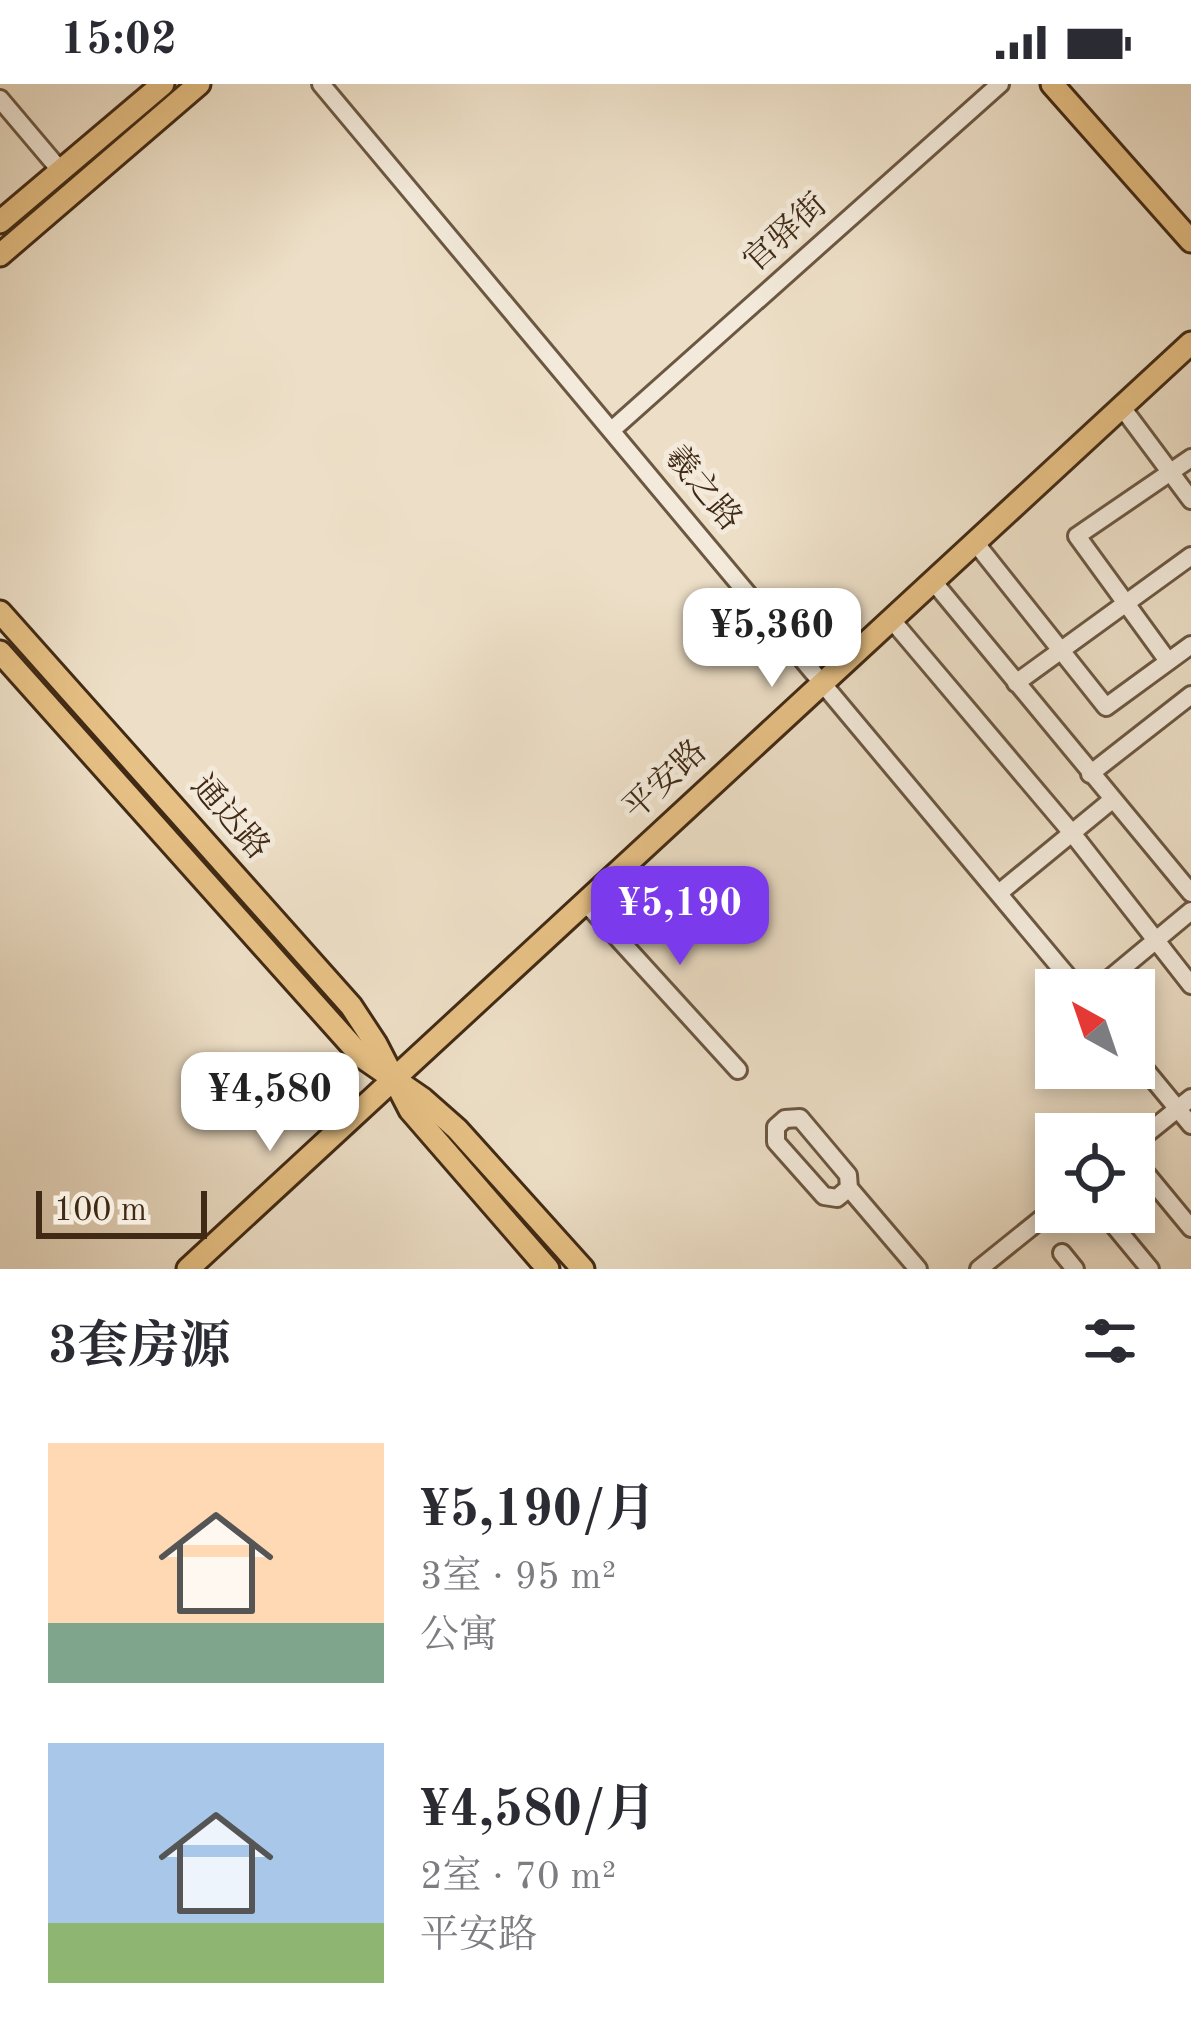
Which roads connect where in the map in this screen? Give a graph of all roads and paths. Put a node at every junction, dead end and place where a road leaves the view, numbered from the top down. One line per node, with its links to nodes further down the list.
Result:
1 (164, 84): 7 (main road)
2 (199, 84): 10 (main road)
3 (321, 84): 13 (street, 羲之路)
4 (1000, 84): 13 (street, 官驿街)
5 (1052, 84): 9 (main road)
6 (0, 99): 7 (street)
7 (60, 170): 8 (main road)
8 (0, 222)
9 (1191, 241)
10 (0, 256)
11 (1191, 343): 12 (main road, 平安路)
12 (1121, 406): 15 (street); 17 (main road, 平安路)
13 (613, 430): 27 (street, 羲之路)
14 (1191, 458): 15 (street)
15 (1171, 473): 16 (street); 20 (street)
16 (1191, 500)
17 (974, 542): 19 (main road, 平安路); 24 (street)
18 (1191, 556): 20 (street)
19 (932, 580): 22 (main road, 平安路); 28 (street)
20 (1124, 604): 24 (street); 26 (street)
21 (0, 612): 43 (main road, 通达路)
22 (891, 619): 27 (main road, 平安路); 32 (street)
23 (1191, 645): 26 (street)
24 (1061, 650): 26 (street); 28 (street)
25 (0, 652): 43 (main road, 通达路)
26 (1168, 662)
27 (824, 680): 33 (street, 羲之路); 35 (main road, 平安路)
28 (1016, 683): 30 (street)
29 (1191, 695): 30 (street)
30 (1090, 774): 31 (street)
31 (1112, 800): 32 (street); 34 (street)
32 (1072, 833): 33 (street); 37 (street)
33 (999, 893): 38 (street, 羲之路)
34 (1191, 893)
35 (584, 902): 41 (street); 43 (main road, 平安路)
36 (1191, 911): 37 (street)
37 (1156, 941): 39 (street); 40 (street)
38 (1062, 969)
39 (1122, 969)
40 (1191, 985)
41 (738, 1070)
42 (1155, 1076): 44 (street)
43 (392, 1079): 53 (main road, 平安路); 54 (main road, 通达路); 55 (main road, 通达路)
44 (1184, 1103): 45 (street); 46 (street)
45 (1191, 1125)
46 (1155, 1127)
47 (1155, 1184): 50 (street)
48 (849, 1188): 48 (street); 56 (street)
49 (1035, 1224): 57 (street)
50 (1191, 1228)
51 (1120, 1233): 59 (street)
52 (1062, 1253): 58 (street)
53 (188, 1269)
54 (548, 1269)
55 (583, 1269)
56 (918, 1269)
57 (980, 1269)
58 (1076, 1269)
59 (1150, 1269)

